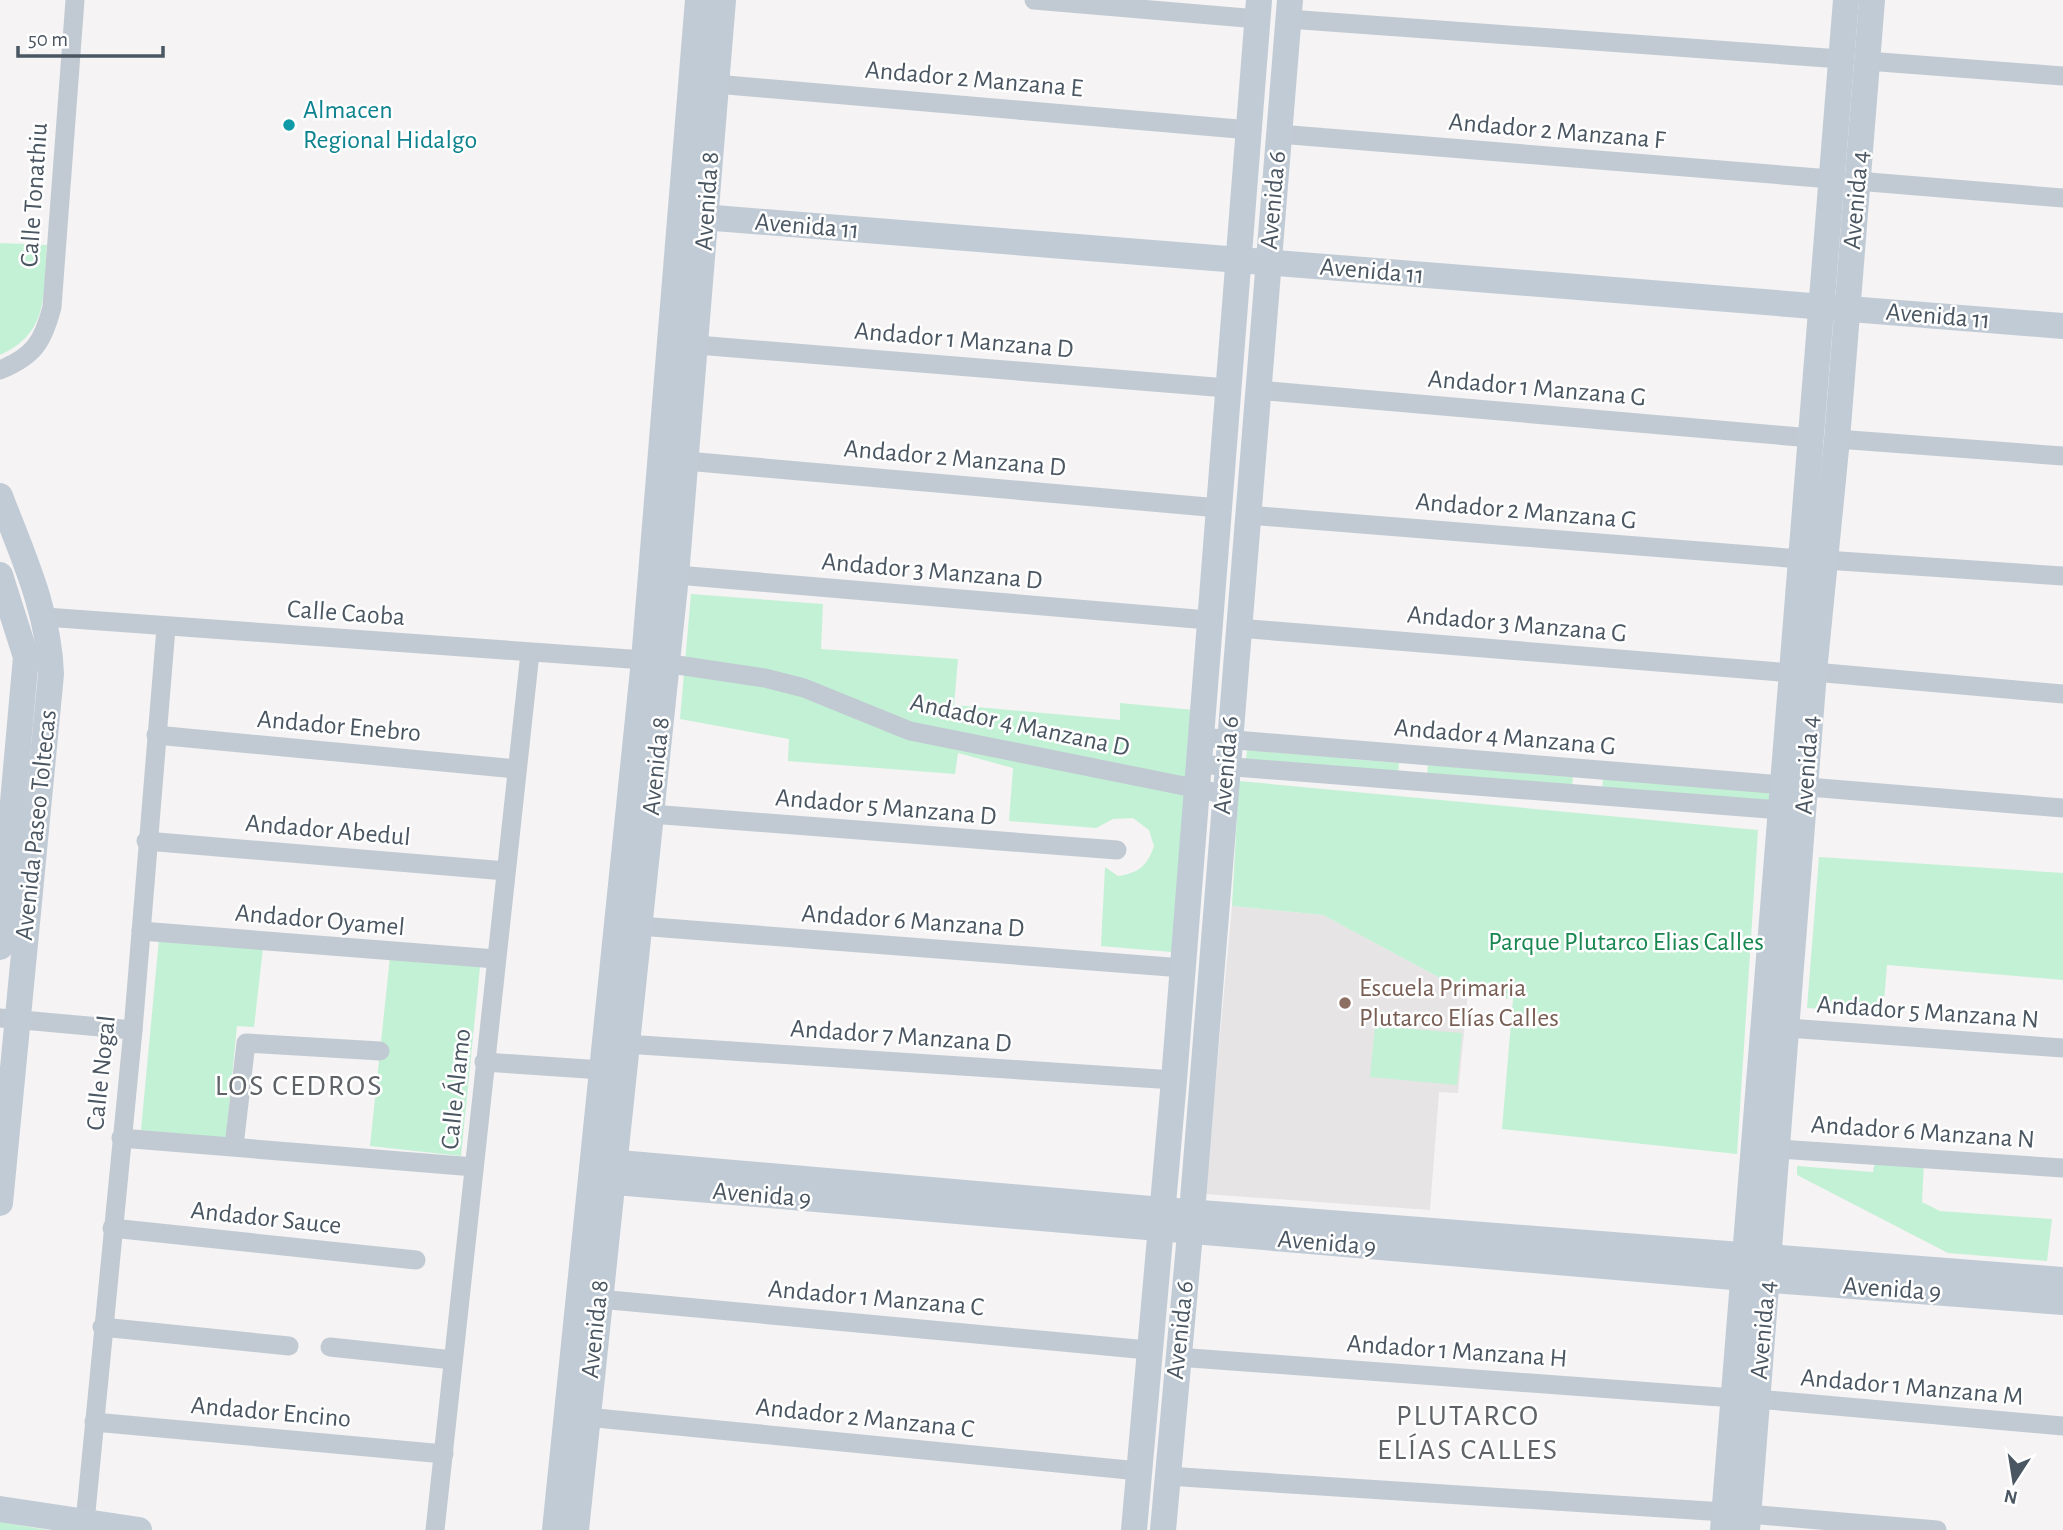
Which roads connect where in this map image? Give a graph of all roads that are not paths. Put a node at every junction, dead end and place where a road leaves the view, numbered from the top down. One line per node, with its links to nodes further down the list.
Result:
1 (75, 0): 22 (street, Calle Tonathiu)
2 (698, 0): 11 (street, Avenida 8)
3 (723, 0): 11 (street, Avenida 8)
4 (1034, 0): 7 (street)
5 (1846, 0): 9 (street, Avenida 4)
6 (1872, 0): 9 (street, Avenida 4)
7 (1259, 9): 12 (street, Avenida 6)
8 (1289, 10): 9 (street); 13 (street, Avenida 6)
9 (1854, 60): 10 (street); 14 (street, Avenida 4)
10 (2063, 76)
11 (704, 83): 12 (street, Andador 2 Manzana E); 16 (street, Avenida 8)
12 (1250, 130): 17 (street, Avenida 6)
13 (1279, 134): 14 (street, Andador 2 Manzana F); 18 (street, Avenida 6)
14 (1844, 180): 15 (street, Andador 2 Manzana F); 19 (street, Avenida 4)
15 (2063, 198)
16 (693, 217): 17 (street, Avenida 11); 21 (street, Avenida 8); 33 (street, Avenida 8)
17 (1238, 260): 18 (street, Avenida 11); 23 (street, Avenida 6)
18 (1268, 263): 19 (street, Avenida 11); 24 (street, Avenida 6)
19 (1834, 307): 20 (street, Avenida 11); 25 (street, Avenida 4)
20 (2063, 326)
21 (697, 345): 23 (street, Andador 1 Manzana D); 27 (street, Avenida 8)
22 (0, 370)
23 (1227, 388): 29 (street, Avenida 6)
24 (1257, 390): 25 (street, Andador 1 Manzana G); 30 (street, Avenida 6)
25 (1824, 439): 26 (street, Andador 1 Manzana G); 32 (street, Avenida 4)
26 (2063, 456)
27 (686, 461): 29 (street, Andador 2 Manzana D); 33 (street, Avenida 8)
28 (0, 496): 31 (street, Avenida Paseo Toltecas)
29 (1219, 508): 37 (street, Avenida 6)
30 (1247, 515): 32 (street, Andador 2 Manzana G); 39 (street, Avenida 6)
31 (5, 526): 36 (street, Avenida Paseo Toltecas)
32 (1813, 559): 35 (street, Andador 2 Manzana G); 42 (street, Avenida 4)
33 (664, 574): 37 (street, Andador 3 Manzana D); 41 (street, Avenida 8)
34 (0, 575): 62 (street, Avenida Paseo Toltecas)
35 (2063, 576)
36 (45, 617): 38 (street, Calle Caoba); 68 (street, Avenida Paseo Toltecas)
37 (1208, 620): 45 (street, Avenida 6)
38 (166, 628): 40 (street, Calle Caoba); 44 (street, Calle Nogal)
39 (1238, 628): 42 (street, Andador 3 Manzana G); 46 (street, Avenida 6)
40 (530, 653): 41 (street, Calle Caoba); 49 (street, Calle Álamo)
41 (655, 663): 51 (street, Andador 4 Manzana D); 57 (street, Avenida 8); 75 (street, Avenida 8)
42 (1803, 672): 43 (street, Andador 3 Manzana G); 55 (street, Avenida 4)
43 (2063, 694)
44 (156, 736): 49 (street, Andador Enebro); 58 (street, Calle Nogal)
45 (1199, 737): 46 (street, Andador 4 Manzana G); 51 (street, Avenida 6)
46 (1228, 739): 47 (street, Andador 4 Manzana G); 48 (street, Avenida 6)
47 (1410, 755): 50 (street, Andador 4 Manzana G); 52 (street)
48 (1226, 767): 51 (street, Andador 4 Manzana G); 52 (street, Andador 4 Manzana G); 53 (street, Avenida 6)
49 (517, 769): 61 (street, Calle Álamo)
50 (1587, 770): 54 (street); 55 (street, Andador 4 Manzana G)
51 (1195, 777): 53 (street, Andador 4 Manzana D); 67 (street, Avenida 6)
52 (1407, 781): 54 (street, Andador 4 Manzana G)
53 (1224, 794): 85 (street, Avenida 6)
54 (1584, 795): 55 (street, Andador 4 Manzana G)
55 (1793, 799): 56 (street); 59 (street, Avenida 4)
56 (2063, 808)
57 (650, 814): 60 (street, Andador 5 Manzana D); 63 (street, Avenida 8)
58 (146, 841): 61 (street, Andador Abedul); 64 (street, Calle Nogal)
59 (1790, 849): 69 (street, Avenida 4); 87 (street, Avenida 4)
60 (1117, 850)
61 (506, 871): 66 (street, Calle Álamo)
62 (3, 892): 65 (street, Avenida Paseo Toltecas)
63 (639, 926): 67 (street, Andador 6 Manzana D); 71 (street, Avenida 8)
64 (141, 931): 66 (street, Andador Oyamel); 70 (street, Calle Nogal)
65 (0, 947)
66 (496, 959): 74 (street, Calle Álamo)
67 (1183, 968): 76 (street, Avenida 6)
68 (8, 1019): 70 (street); 83 (street, Avenida Paseo Toltecas)
69 (1788, 1028): 72 (street, Andador 5 Manzana N); 79 (street, Avenida 4)
70 (133, 1030): 77 (street, Calle Nogal)
71 (625, 1044): 76 (street, Andador 7 Manzana D); 82 (street, Avenida 8)
72 (2063, 1048)
73 (380, 1051): 78 (street)
74 (484, 1062): 75 (street); 80 (street, Calle Álamo)
75 (602, 1070): 82 (street, Avenida 8)
76 (1174, 1080): 84 (street, Avenida 6)
77 (121, 1138): 78 (street); 86 (street, Calle Nogal)
78 (234, 1146): 80 (street)
79 (1779, 1149): 81 (street, Andador 6 Manzana N); 87 (street, Avenida 4)
80 (474, 1167): 98 (street, Calle Álamo)
81 (2063, 1168)
82 (601, 1171): 84 (street, Avenida 9); 91 (street, Avenida 8); 111 (street, Avenida 8)
83 (0, 1203)
84 (1162, 1219): 85 (street, Avenida 9); 96 (street, Avenida 6)
85 (1191, 1222): 89 (street, Avenida 9); 97 (street, Avenida 6)
86 (112, 1228): 88 (street, Andador Sauce); 93 (street, Calle Nogal)
87 (1760, 1228): 89 (street, Avenida 4)
88 (416, 1260)
89 (1757, 1268): 90 (street, Avenida 9); 92 (street, Avenida 9); 99 (street, Avenida 4)
90 (2063, 1280)
91 (599, 1299): 96 (street, Andador 1 Manzana C); 100 (street, Avenida 8)
92 (2063, 1302)
93 (103, 1327): 94 (street); 101 (street, Calle Nogal)
94 (289, 1346)
95 (330, 1347): 98 (street)
96 (1148, 1350): 104 (street, Avenida 6)
97 (1177, 1357): 99 (street, Andador 1 Manzana H); 105 (street, Avenida 6)
98 (453, 1360): 103 (street, Calle Álamo)
99 (1745, 1398): 102 (street, Andador 1 Manzana M); 107 (street, Avenida 4)
100 (586, 1417): 104 (street, Andador 2 Manzana C); 112 (street, Avenida 8)
101 (94, 1422): 103 (street, Andador Encino); 108 (street, Calle Nogal)
102 (2063, 1426)
103 (444, 1454): 110 (street, Calle Álamo)
104 (1139, 1471): 113 (street, Avenida 6)
105 (1167, 1476): 107 (street); 114 (street, Avenida 6)
106 (0, 1509): 108 (street)
107 (1736, 1521): 115 (street)
108 (85, 1522): 109 (street)
109 (139, 1530)
110 (435, 1530)
111 (555, 1530)
112 (576, 1530)
113 (1134, 1530)
114 (1163, 1530)
115 (1937, 1530)

